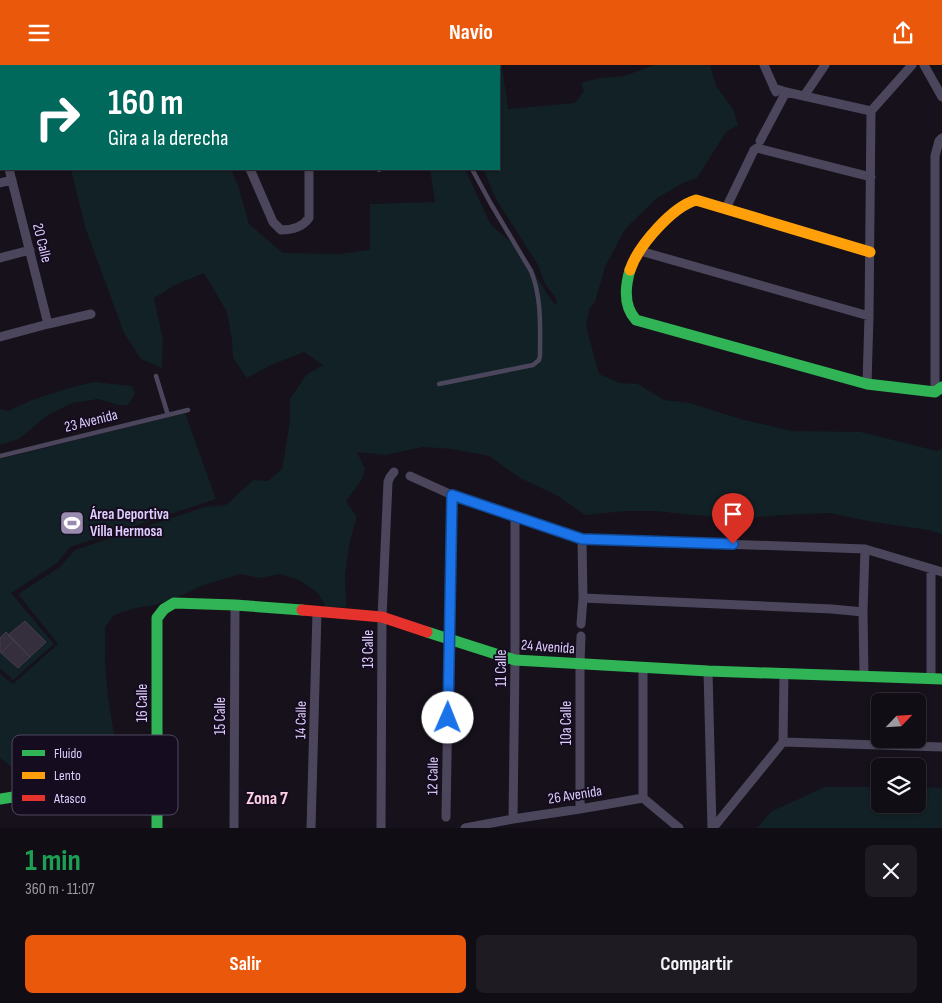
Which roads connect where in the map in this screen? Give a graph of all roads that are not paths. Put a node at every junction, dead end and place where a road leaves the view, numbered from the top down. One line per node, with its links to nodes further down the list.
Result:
1 (764, 65): 5 (street)
2 (825, 65): 7 (street)
3 (912, 65): 10 (street)
4 (924, 65): 8 (street)
5 (774, 88): 6 (street); 9 (street)
6 (786, 92): 7 (street); 9 (street)
7 (804, 96): 10 (street)
8 (942, 97)
9 (781, 103): 12 (street)
10 (872, 111): 17 (street)
11 (942, 137): 32 (street)
12 (760, 141)
13 (9, 170): 18 (street, 20 Calle)
14 (250, 170): 15 (street)
15 (309, 170)
16 (473, 170): 30 (lane)
17 (871, 177): 20 (street); 23 (street)
18 (12, 180): 19 (street); 21 (street, 20 Calle)
19 (0, 183)
20 (726, 208): 22 (main road); 23 (main road)
21 (30, 250): 24 (street); 27 (street, 20 Calle)
22 (640, 251): 26 (street); 31 (main road)
23 (870, 252): 26 (street)
24 (0, 258)
25 (91, 314): 27 (street)
26 (869, 316): 31 (street)
27 (48, 324): 28 (street)
28 (0, 337)
29 (156, 376): 34 (lane)
30 (439, 384)
31 (867, 384): 32 (main road)
32 (938, 389)
33 (188, 410): 34 (lane, 23 Avenida)
34 (168, 415): 35 (lane, 23 Avenida)
35 (0, 456)
36 (394, 472): 49 (street, 13 Calle)
37 (410, 476): 38 (street)
38 (452, 495): 39 (street); 52 (street, 12 Calle)
39 (514, 517): 40 (street); 53 (street, 11 Calle)
40 (582, 539): 41 (street); 44 (street)
41 (865, 549): 42 (street); 48 (street)
42 (931, 569): 43 (street); 59 (street)
43 (942, 572)
44 (583, 598): 48 (street); 50 (street)
45 (234, 605): 46 (main road, 24 Avenida); 47 (main road, 24 Avenida); 69 (street, 15 Calle)
46 (162, 610): 60 (main road, 16 Calle)
47 (317, 612): 49 (main road, 24 Avenida); 70 (street, 14 Calle)
48 (863, 612): 58 (street)
49 (382, 617): 52 (main road, 24 Avenida); 71 (street, 13 Calle)
50 (582, 624)
51 (581, 636): 54 (street, 10a Calle)
52 (449, 639): 53 (main road, 24 Avenida); 66 (street, 12 Calle)
53 (515, 660): 54 (main road, 24 Avenida); 67 (street, 11 Calle)
54 (580, 665): 55 (main road, 24 Avenida); 64 (street, 10a Calle)
55 (643, 668): 56 (main road, 24 Avenida); 63 (street)
56 (708, 671): 57 (main road, 24 Avenida); 74 (street)
57 (784, 673): 58 (main road, 24 Avenida); 61 (street)
58 (864, 676): 59 (main road, 24 Avenida)
59 (936, 678)
60 (158, 735)
61 (783, 742): 62 (street); 74 (street)
62 (942, 747)
63 (642, 798): 64 (street, 26 Avenida); 73 (street)
64 (580, 809): 67 (street, 26 Avenida)
65 (157, 815): 68 (main road, 16 Calle)
66 (446, 817)
67 (513, 819): 72 (street, 26 Avenida)
68 (157, 828)
69 (234, 828)
70 (312, 828)
71 (381, 828)
72 (465, 828)
73 (679, 828)
74 (713, 828)

